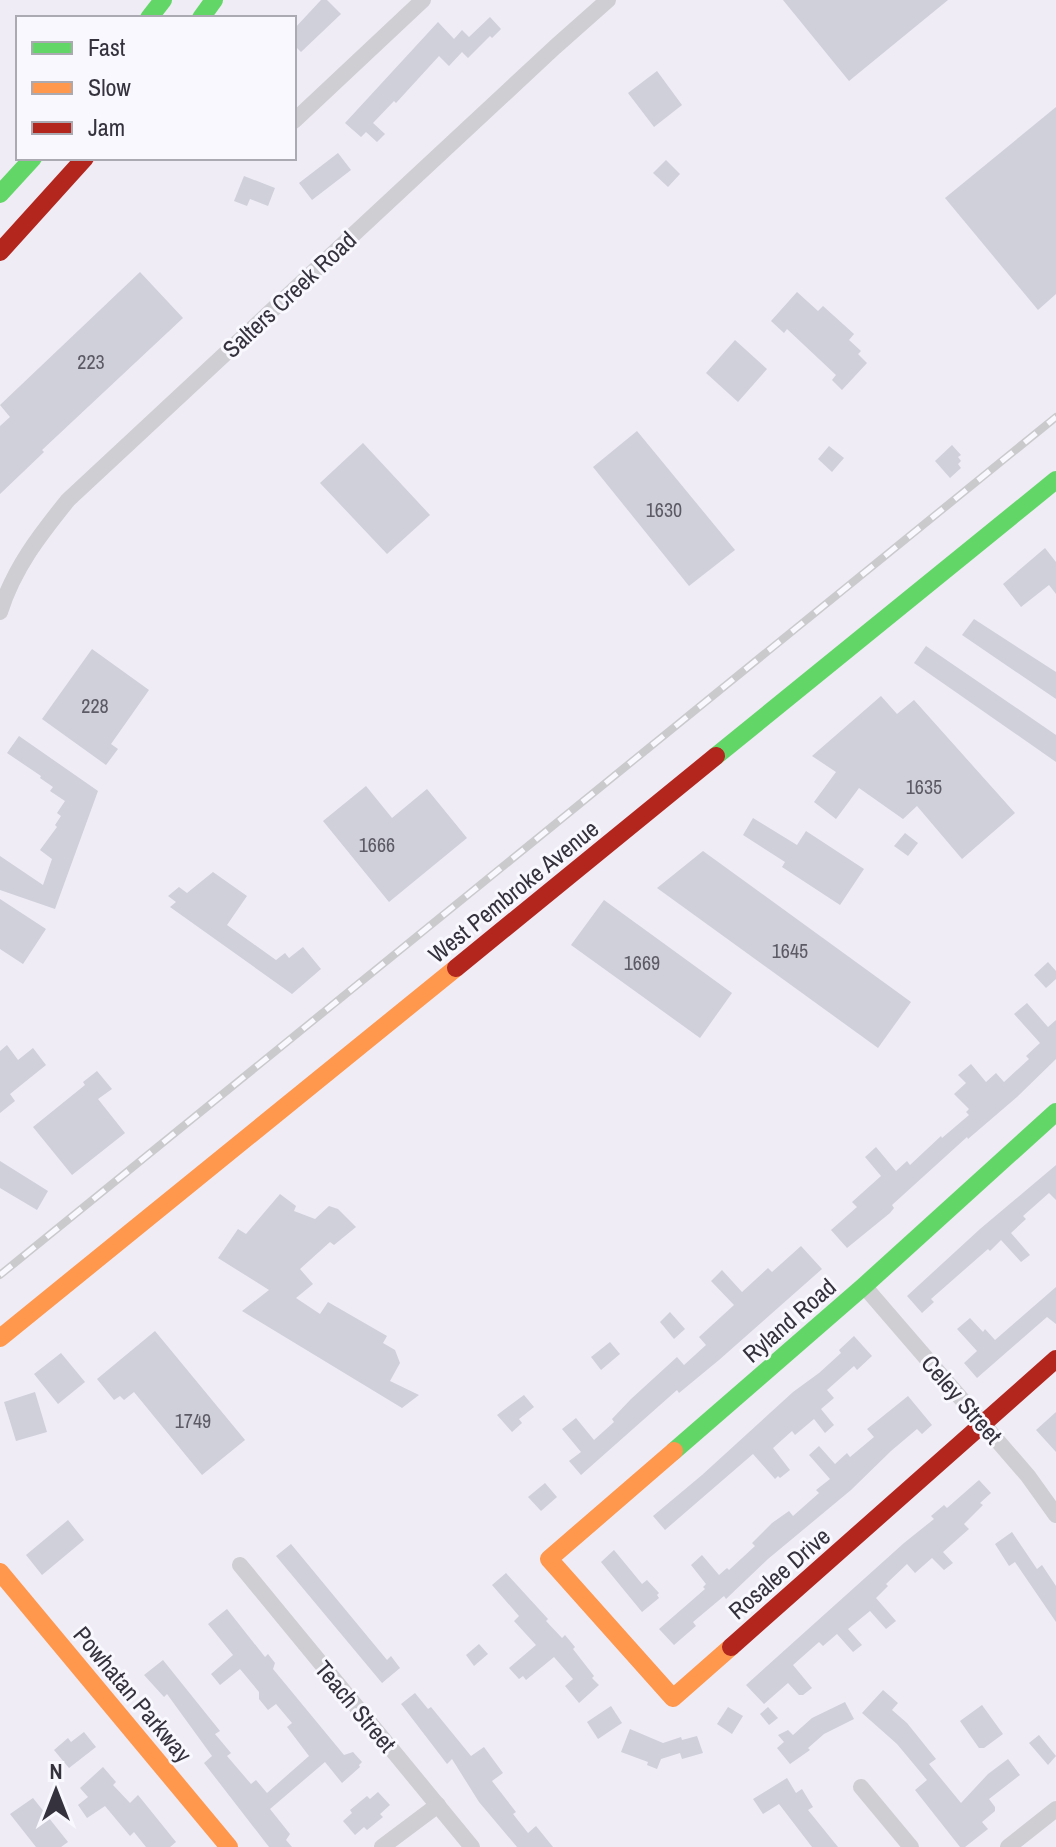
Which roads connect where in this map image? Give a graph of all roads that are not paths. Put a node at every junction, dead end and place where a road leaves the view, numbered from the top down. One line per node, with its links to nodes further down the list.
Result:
1 (163, 0): 4 (main road)
2 (423, 0): 5 (street)
3 (608, 0): 13 (street, Salters Creek Road)
4 (151, 16)
5 (296, 119)
6 (16, 153): 9 (main road)
7 (31, 160): 10 (main road)
8 (83, 160): 11 (main road)
9 (0, 169)
10 (0, 194)
11 (4, 260)
12 (1056, 480): 16 (main road, West Pembroke Avenue)
13 (0, 612)
14 (1056, 1112): 15 (main road, Ryland Road)
15 (864, 1286): 18 (street, Celey Street); 20 (main road, Ryland Road)
16 (0, 1338)
17 (1056, 1359): 18 (main road, Rosalee Drive)
18 (984, 1424): 19 (street, Celey Street); 20 (main road, Rosalee Drive)
19 (1056, 1515)
20 (549, 1559)
21 (240, 1565): 24 (street, Teach Street)
22 (0, 1572): 26 (main road, Powhatan Parkway)
23 (861, 1787): 29 (street)
24 (438, 1805): 27 (street); 28 (street, Teach Street)
25 (1056, 1809): 30 (street)
26 (229, 1847)
27 (382, 1847)
28 (472, 1847)
29 (911, 1847)
30 (1008, 1847)

